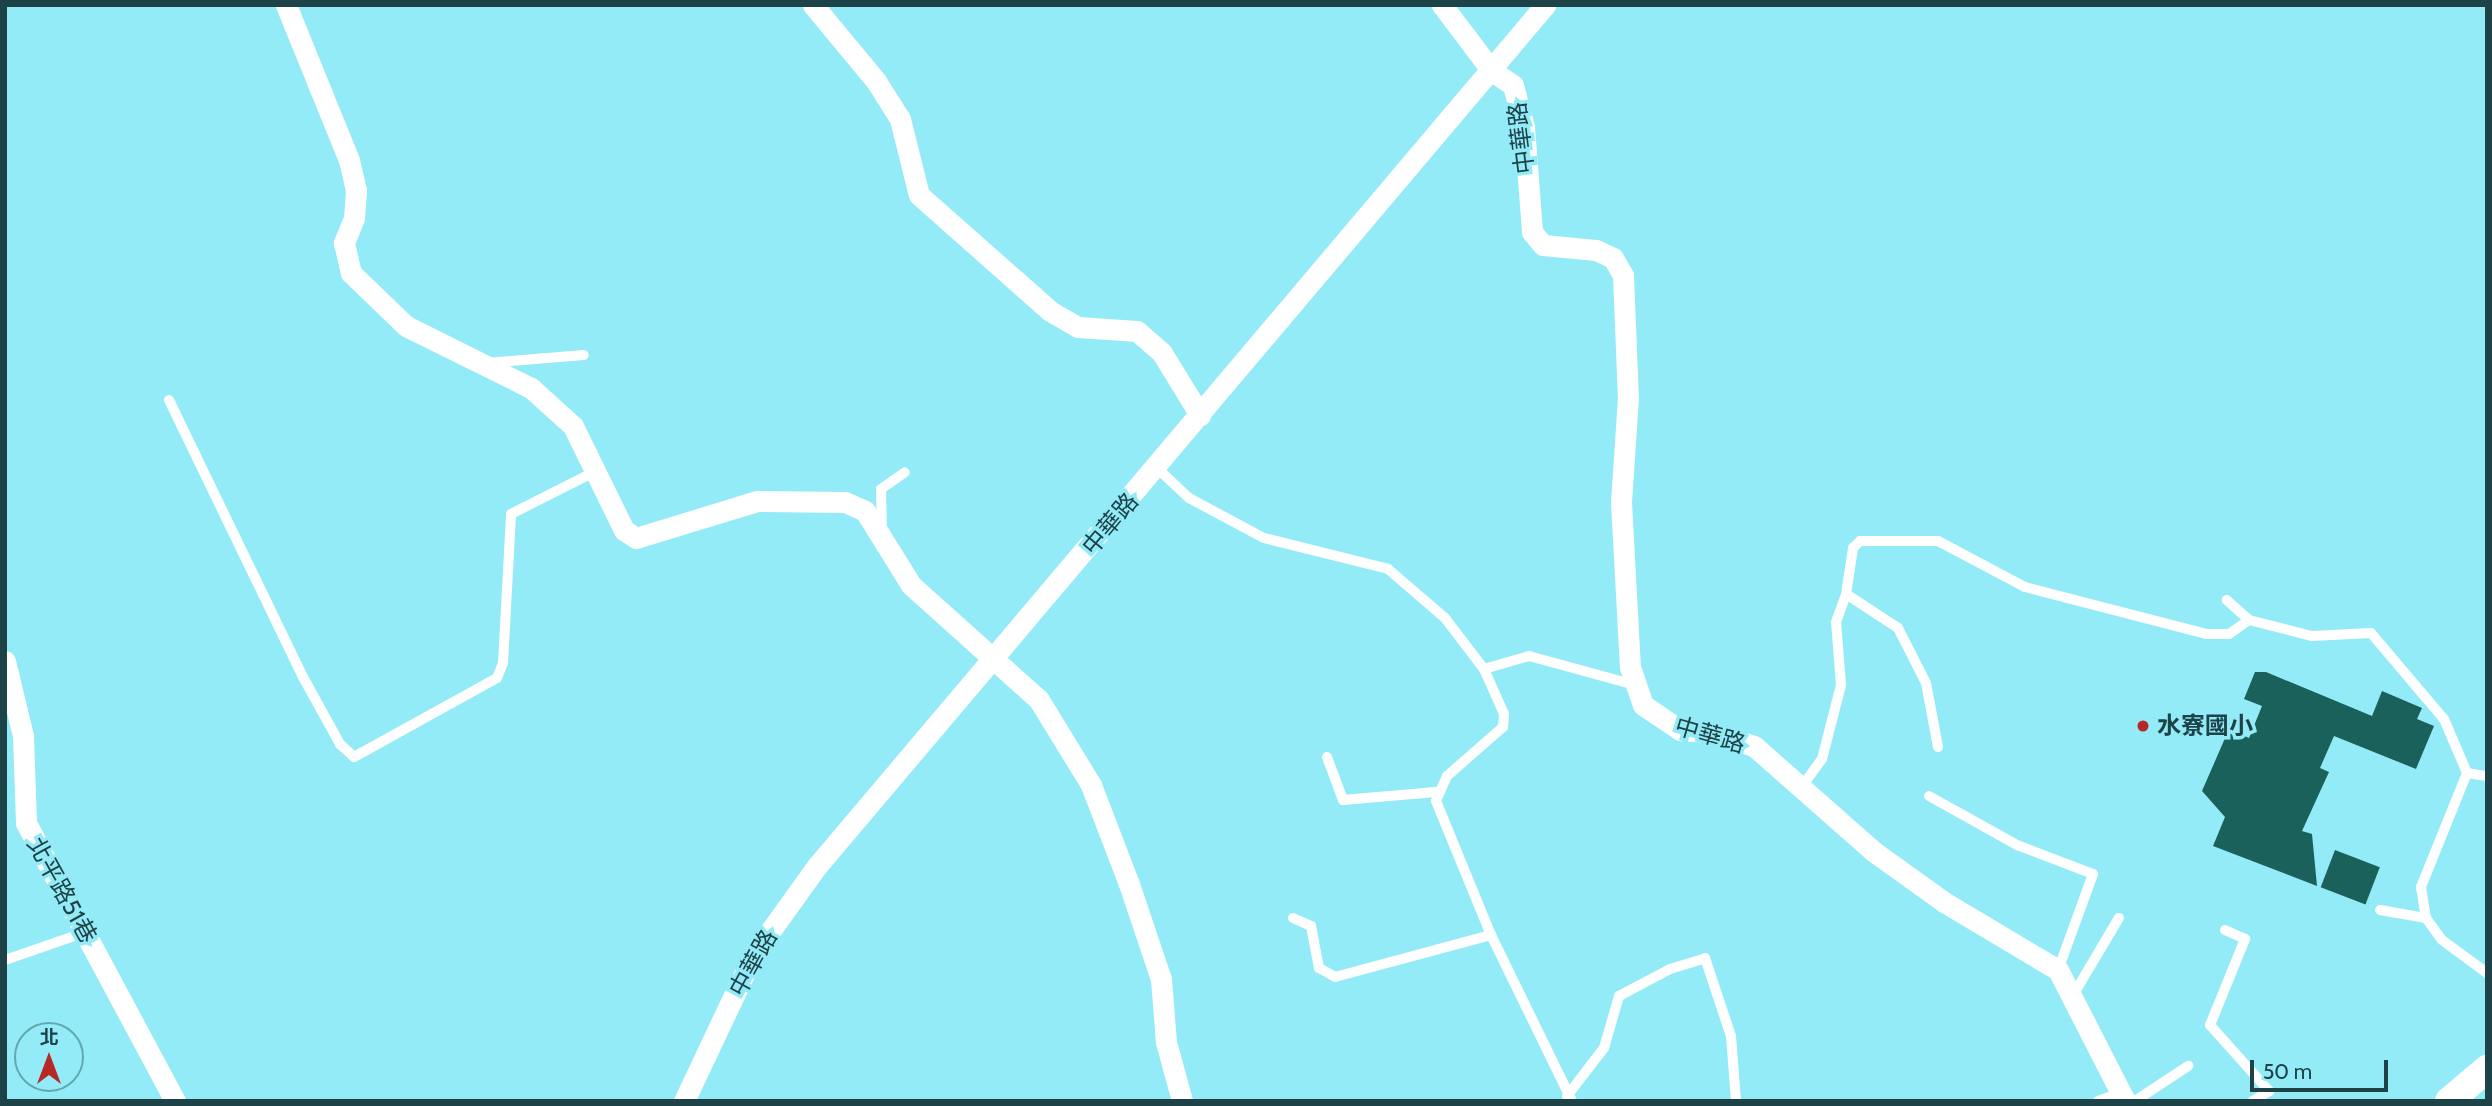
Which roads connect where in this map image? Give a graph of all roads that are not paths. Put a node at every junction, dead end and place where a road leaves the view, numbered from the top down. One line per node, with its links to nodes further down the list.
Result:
1 (286, 5): 7 (street)
2 (813, 5): 9 (street)
3 (1442, 5): 5 (street)
4 (1545, 5): 5 (street)
5 (1492, 71): 9 (street, 中華路); 20 (street, 中華路)
6 (584, 355): 7 (lane)
7 (481, 363): 11 (street)
8 (169, 400): 11 (lane)
9 (1200, 415): 10 (street, 中華路)
10 (1157, 467): 17 (street, 中華路); 19 (lane)
11 (598, 470): 13 (street)
12 (905, 472): 13 (lane)
13 (881, 540): 17 (street)
14 (1846, 594): 16 (lane); 21 (lane); 25 (lane)
15 (2227, 600): 16 (lane)
16 (2249, 620): 23 (lane)
17 (996, 659): 44 (street, 中華路); 45 (street)
18 (5, 661): 33 (street, 北平路51巷)
19 (1484, 669): 20 (lane); 26 (lane)
20 (1635, 685): 25 (street, 中華路)
21 (1938, 747)
22 (1327, 757): 26 (lane)
23 (2467, 773): 24 (lane); 31 (lane)
24 (2487, 776)
25 (1803, 785): 36 (street, 中華路)
26 (1436, 792): 34 (lane)
27 (1929, 796): 36 (lane)
28 (2380, 910): 31 (lane)
29 (1293, 918): 34 (lane)
30 (2119, 918): 38 (lane)
31 (2426, 918): 37 (lane)
32 (2225, 930): 48 (lane)
33 (86, 932): 35 (lane); 43 (street, 北平路51巷)
34 (1491, 935): 41 (lane)
35 (5, 960)
36 (2058, 970): 38 (street)
37 (2487, 973)
38 (2070, 1000): 42 (street)
39 (2188, 1066): 42 (lane)
40 (2487, 1069): 49 (street)
41 (1569, 1098): 46 (lane)
42 (2127, 1098): 47 (lane)
43 (175, 1101)
44 (684, 1101)
45 (1182, 1101)
46 (1736, 1101)
47 (2098, 1101)
48 (2252, 1101)
49 (2449, 1101)

